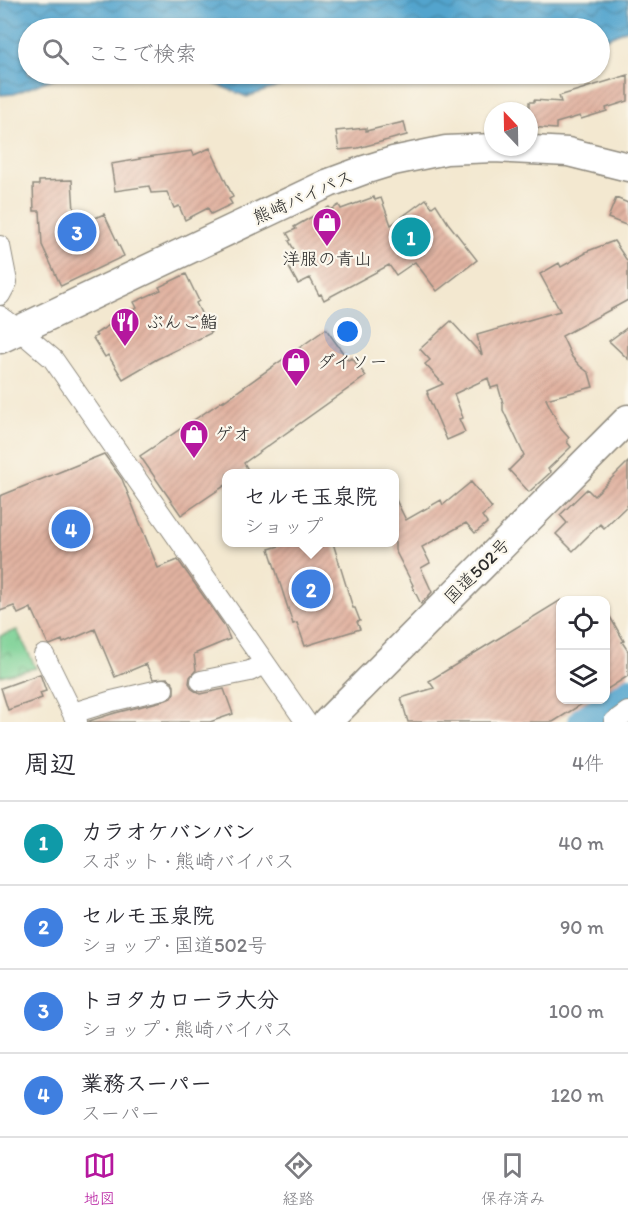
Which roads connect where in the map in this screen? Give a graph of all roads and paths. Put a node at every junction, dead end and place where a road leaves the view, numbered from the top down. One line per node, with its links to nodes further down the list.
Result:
1 (628, 167): 4 (highway, 熊崎バイパス)
2 (0, 246): 3 (street)
3 (0, 295)
4 (6, 328): 7 (street)
5 (628, 419): 13 (highway, 国道502号)
6 (44, 655): 11 (street)
7 (265, 663): 8 (street); 12 (street)
8 (201, 681)
9 (163, 689): 11 (street)
10 (628, 712): 14 (street)
11 (75, 718)
12 (306, 722)
13 (327, 722)
14 (614, 722)

